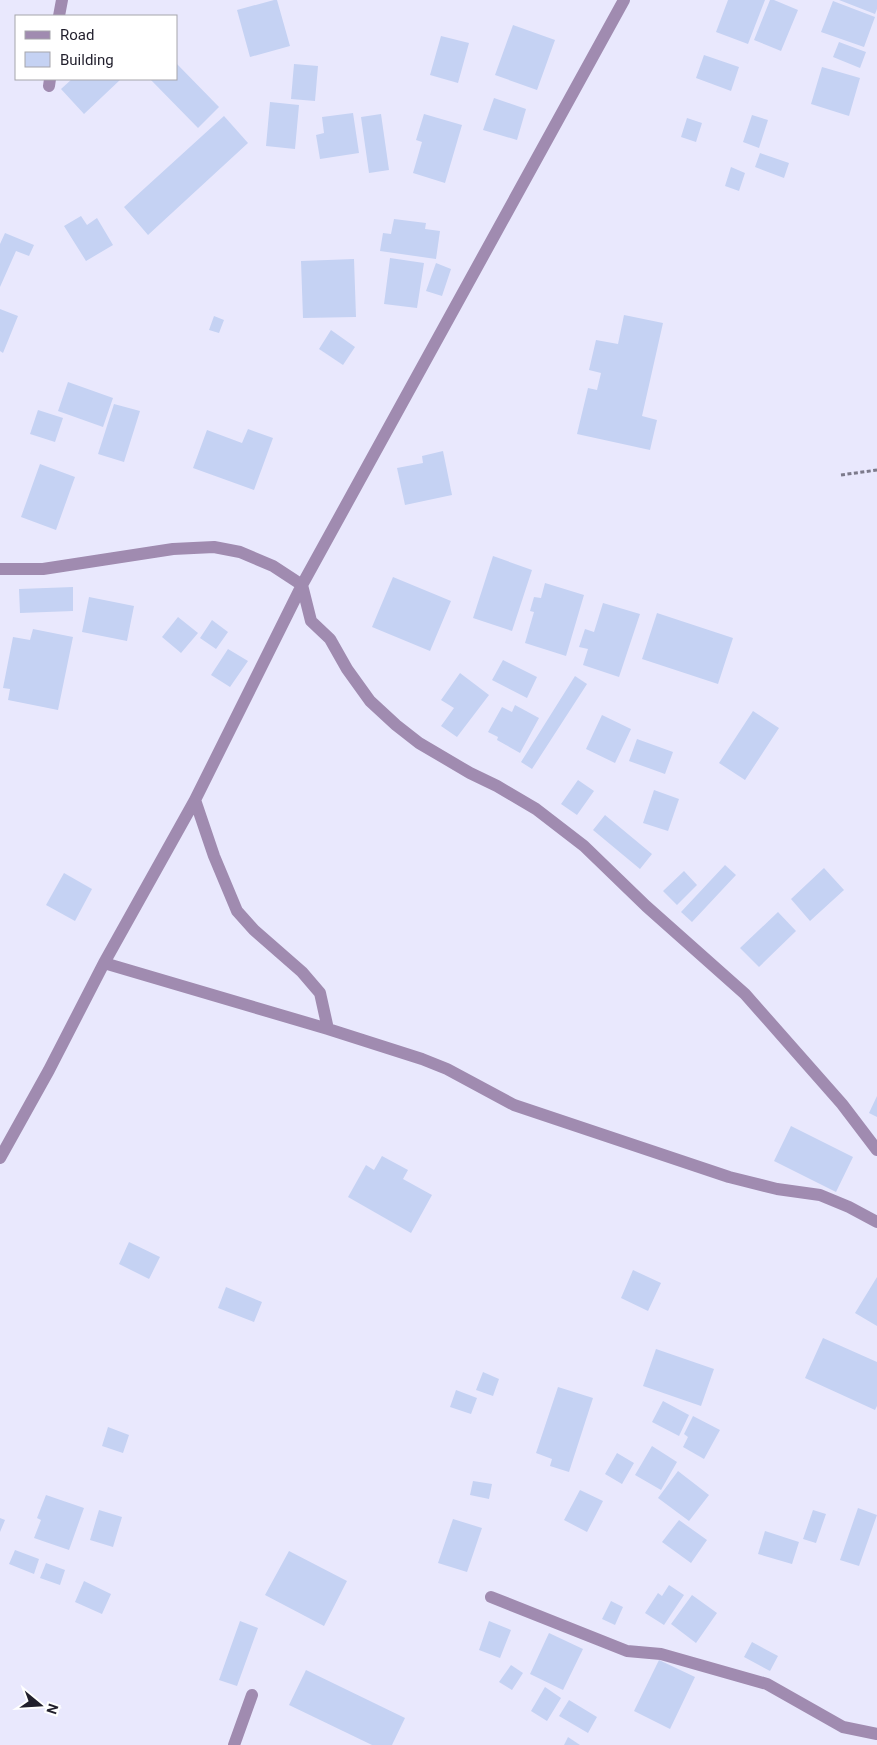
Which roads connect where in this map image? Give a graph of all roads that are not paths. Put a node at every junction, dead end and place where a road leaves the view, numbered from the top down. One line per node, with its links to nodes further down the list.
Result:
1 (62, 0): 3 (street)
2 (624, 0): 5 (street)
3 (59, 15)
4 (0, 569): 5 (street)
5 (302, 585): 6 (street); 9 (street)
6 (195, 800): 7 (street); 8 (street)
7 (104, 963): 8 (street); 10 (street)
8 (328, 1029): 11 (street)
9 (877, 1150)
10 (0, 1158)
11 (877, 1222)
12 (491, 1598): 14 (street)
13 (252, 1695): 15 (street)
14 (877, 1734)
15 (234, 1745)

